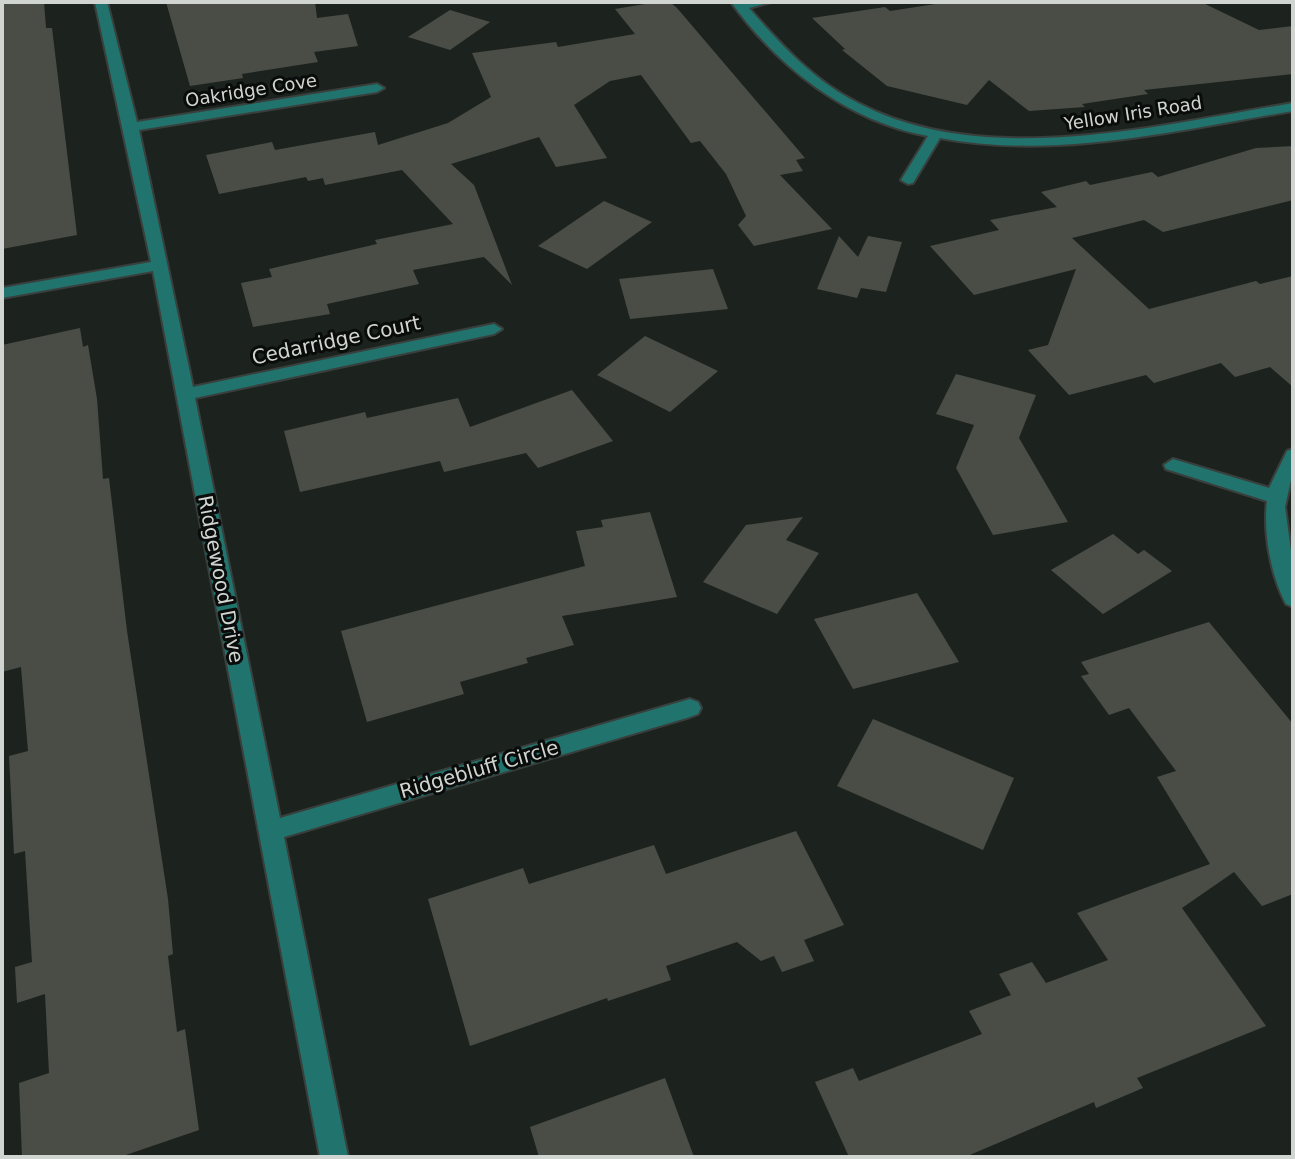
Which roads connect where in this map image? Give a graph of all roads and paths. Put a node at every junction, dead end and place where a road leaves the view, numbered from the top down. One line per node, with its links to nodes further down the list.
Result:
1 (101, 2): 6 (street, Ridgewood Drive)
2 (765, 2): 3 (street)
3 (738, 4): 7 (street, Yellow Iris Road)
4 (377, 88): 6 (street, Oakridge Cove)
5 (1293, 107): 7 (street, Yellow Iris Road)
6 (131, 127): 9 (street, Ridgewood Drive)
7 (936, 134): 8 (street)
8 (908, 180)
9 (158, 265): 10 (street); 12 (street, Ridgewood Drive)
10 (2, 293)
11 (494, 329): 12 (street, Cedarridge Court)
12 (186, 394): 18 (street, Ridgewood Drive)
13 (1293, 455): 15 (street)
14 (1173, 465): 15 (street)
15 (1277, 497): 16 (street)
16 (1293, 599)
17 (690, 708): 18 (street, Ridgebluff Circle)
18 (269, 831): 19 (street, Ridgewood Drive)
19 (334, 1157)

